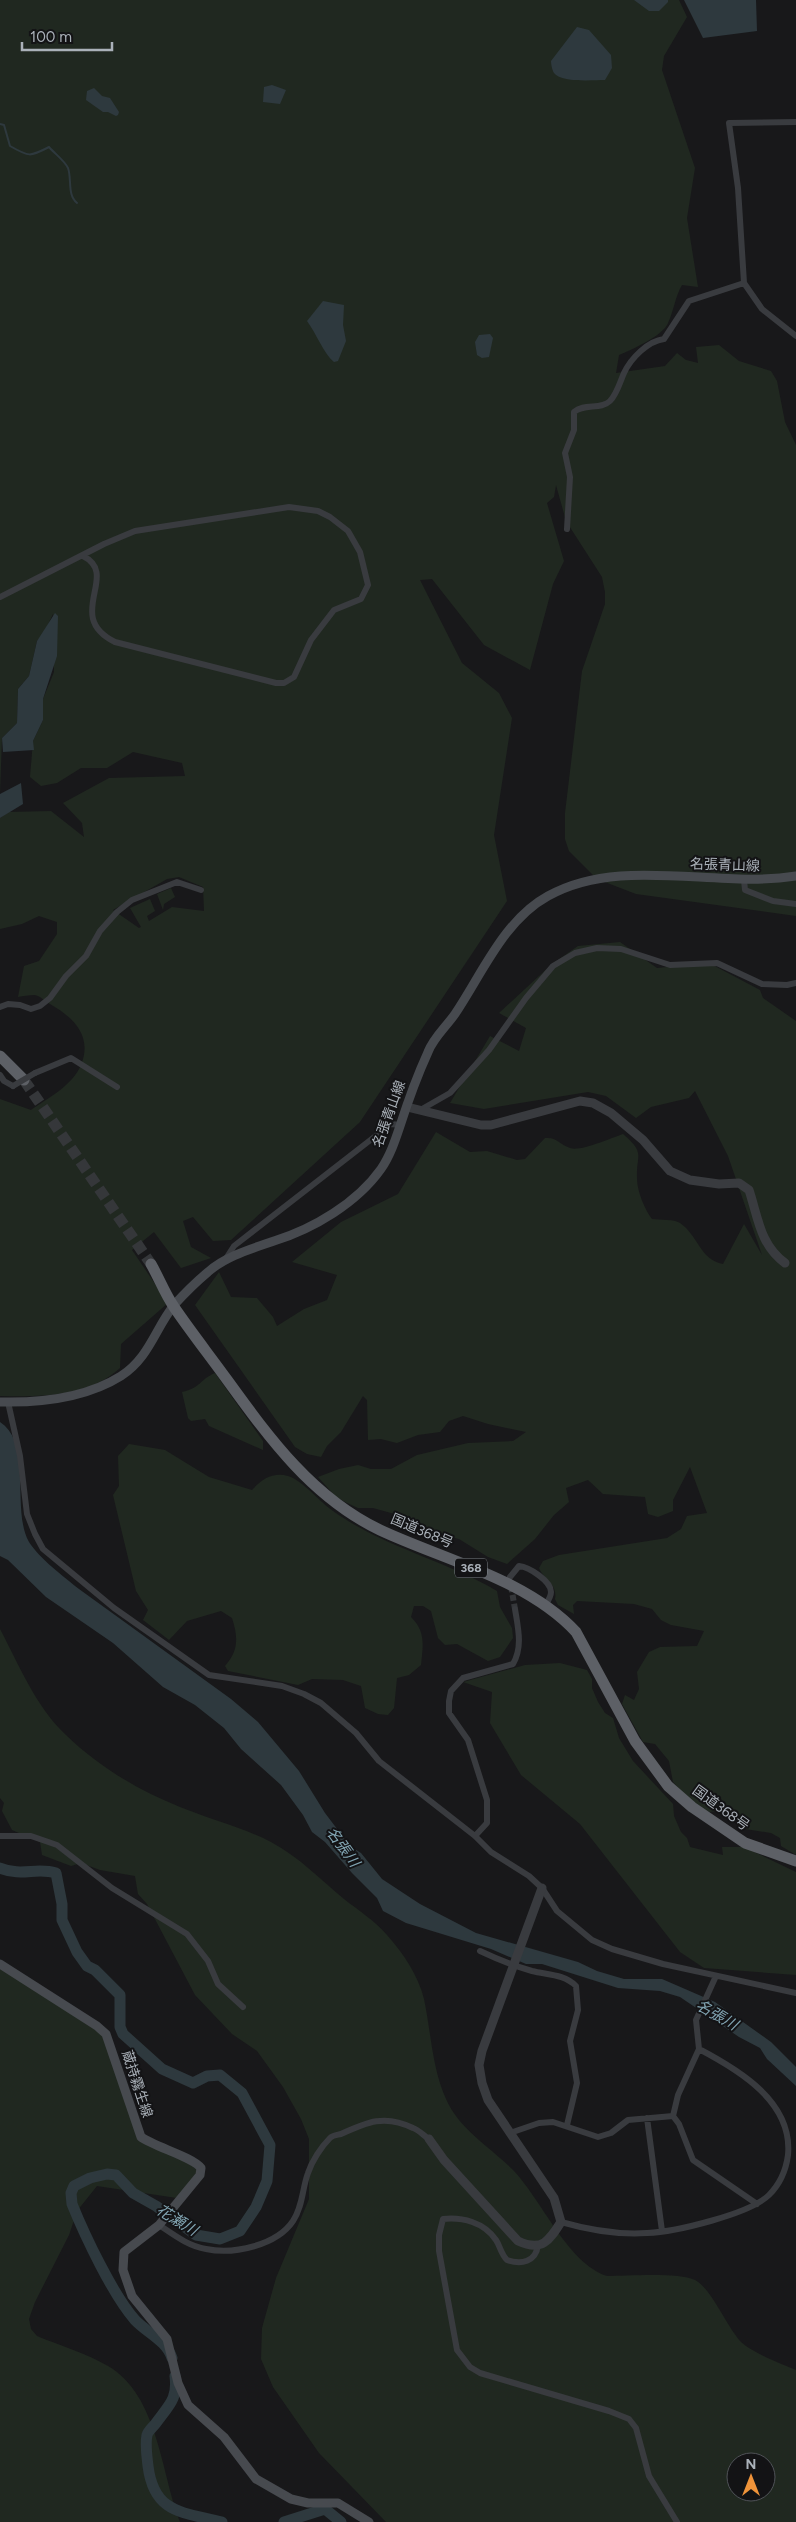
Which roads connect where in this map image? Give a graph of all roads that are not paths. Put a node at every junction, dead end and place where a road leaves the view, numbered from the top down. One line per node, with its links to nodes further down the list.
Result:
1 (796, 122): 2 (street)
2 (744, 283): 3 (street); 4 (street)
3 (796, 336)
4 (566, 529)
5 (83, 556): 5 (street); 6 (street)
6 (0, 597)
7 (796, 876): 8 (main road, 名張青山線)
8 (744, 880): 10 (street); 17 (main road, 名張青山線)
9 (202, 890): 12 (street)
10 (796, 904)
11 (796, 983): 18 (street)
12 (0, 1007)
13 (0, 1056): 15 (highway)
14 (0, 1075): 16 (street, bridge)
15 (24, 1080)
16 (117, 1088)
17 (407, 1107): 18 (street); 19 (main road, 名張青山線)
18 (422, 1109): 22 (street)
19 (400, 1125): 20 (street); 20 (main road, 名張青山線)
20 (225, 1260): 23 (main road, 名張青山線)
21 (151, 1264): 23 (highway, 国道368号 / 368)
22 (784, 1264)
23 (173, 1306): 24 (main road, 名張青山線); 26 (highway, 国道368号 / 368)
24 (4, 1402): 29 (street)
25 (510, 1578): 26 (street)
26 (546, 1604): 30 (highway, 国道368号 / 368)
27 (516, 1609): 29 (street)
28 (0, 1836): 37 (street)
29 (475, 1836): 31 (street)
30 (796, 1862)
31 (542, 1888): 34 (street); 35 (street)
32 (480, 1951): 34 (street)
33 (0, 1964): 45 (main road, 蔵持霧生線)
34 (514, 1965): 41 (street); 42 (street)
35 (716, 1976): 36 (street); 38 (street)
36 (796, 1993)
37 (243, 2006)
38 (699, 2049): 39 (street); 44 (street)
39 (673, 2116): 40 (street); 44 (street)
40 (647, 2118): 41 (street); 47 (street)
41 (567, 2125): 42 (street)
42 (510, 2133): 46 (street)
43 (429, 2139): 45 (street); 48 (street)
44 (756, 2204): 47 (street)
45 (162, 2222): 49 (main road, 蔵持霧生線)
46 (561, 2222): 47 (street); 48 (street)
47 (662, 2231)
48 (538, 2245): 50 (street)
49 (369, 2522)
50 (677, 2522)

